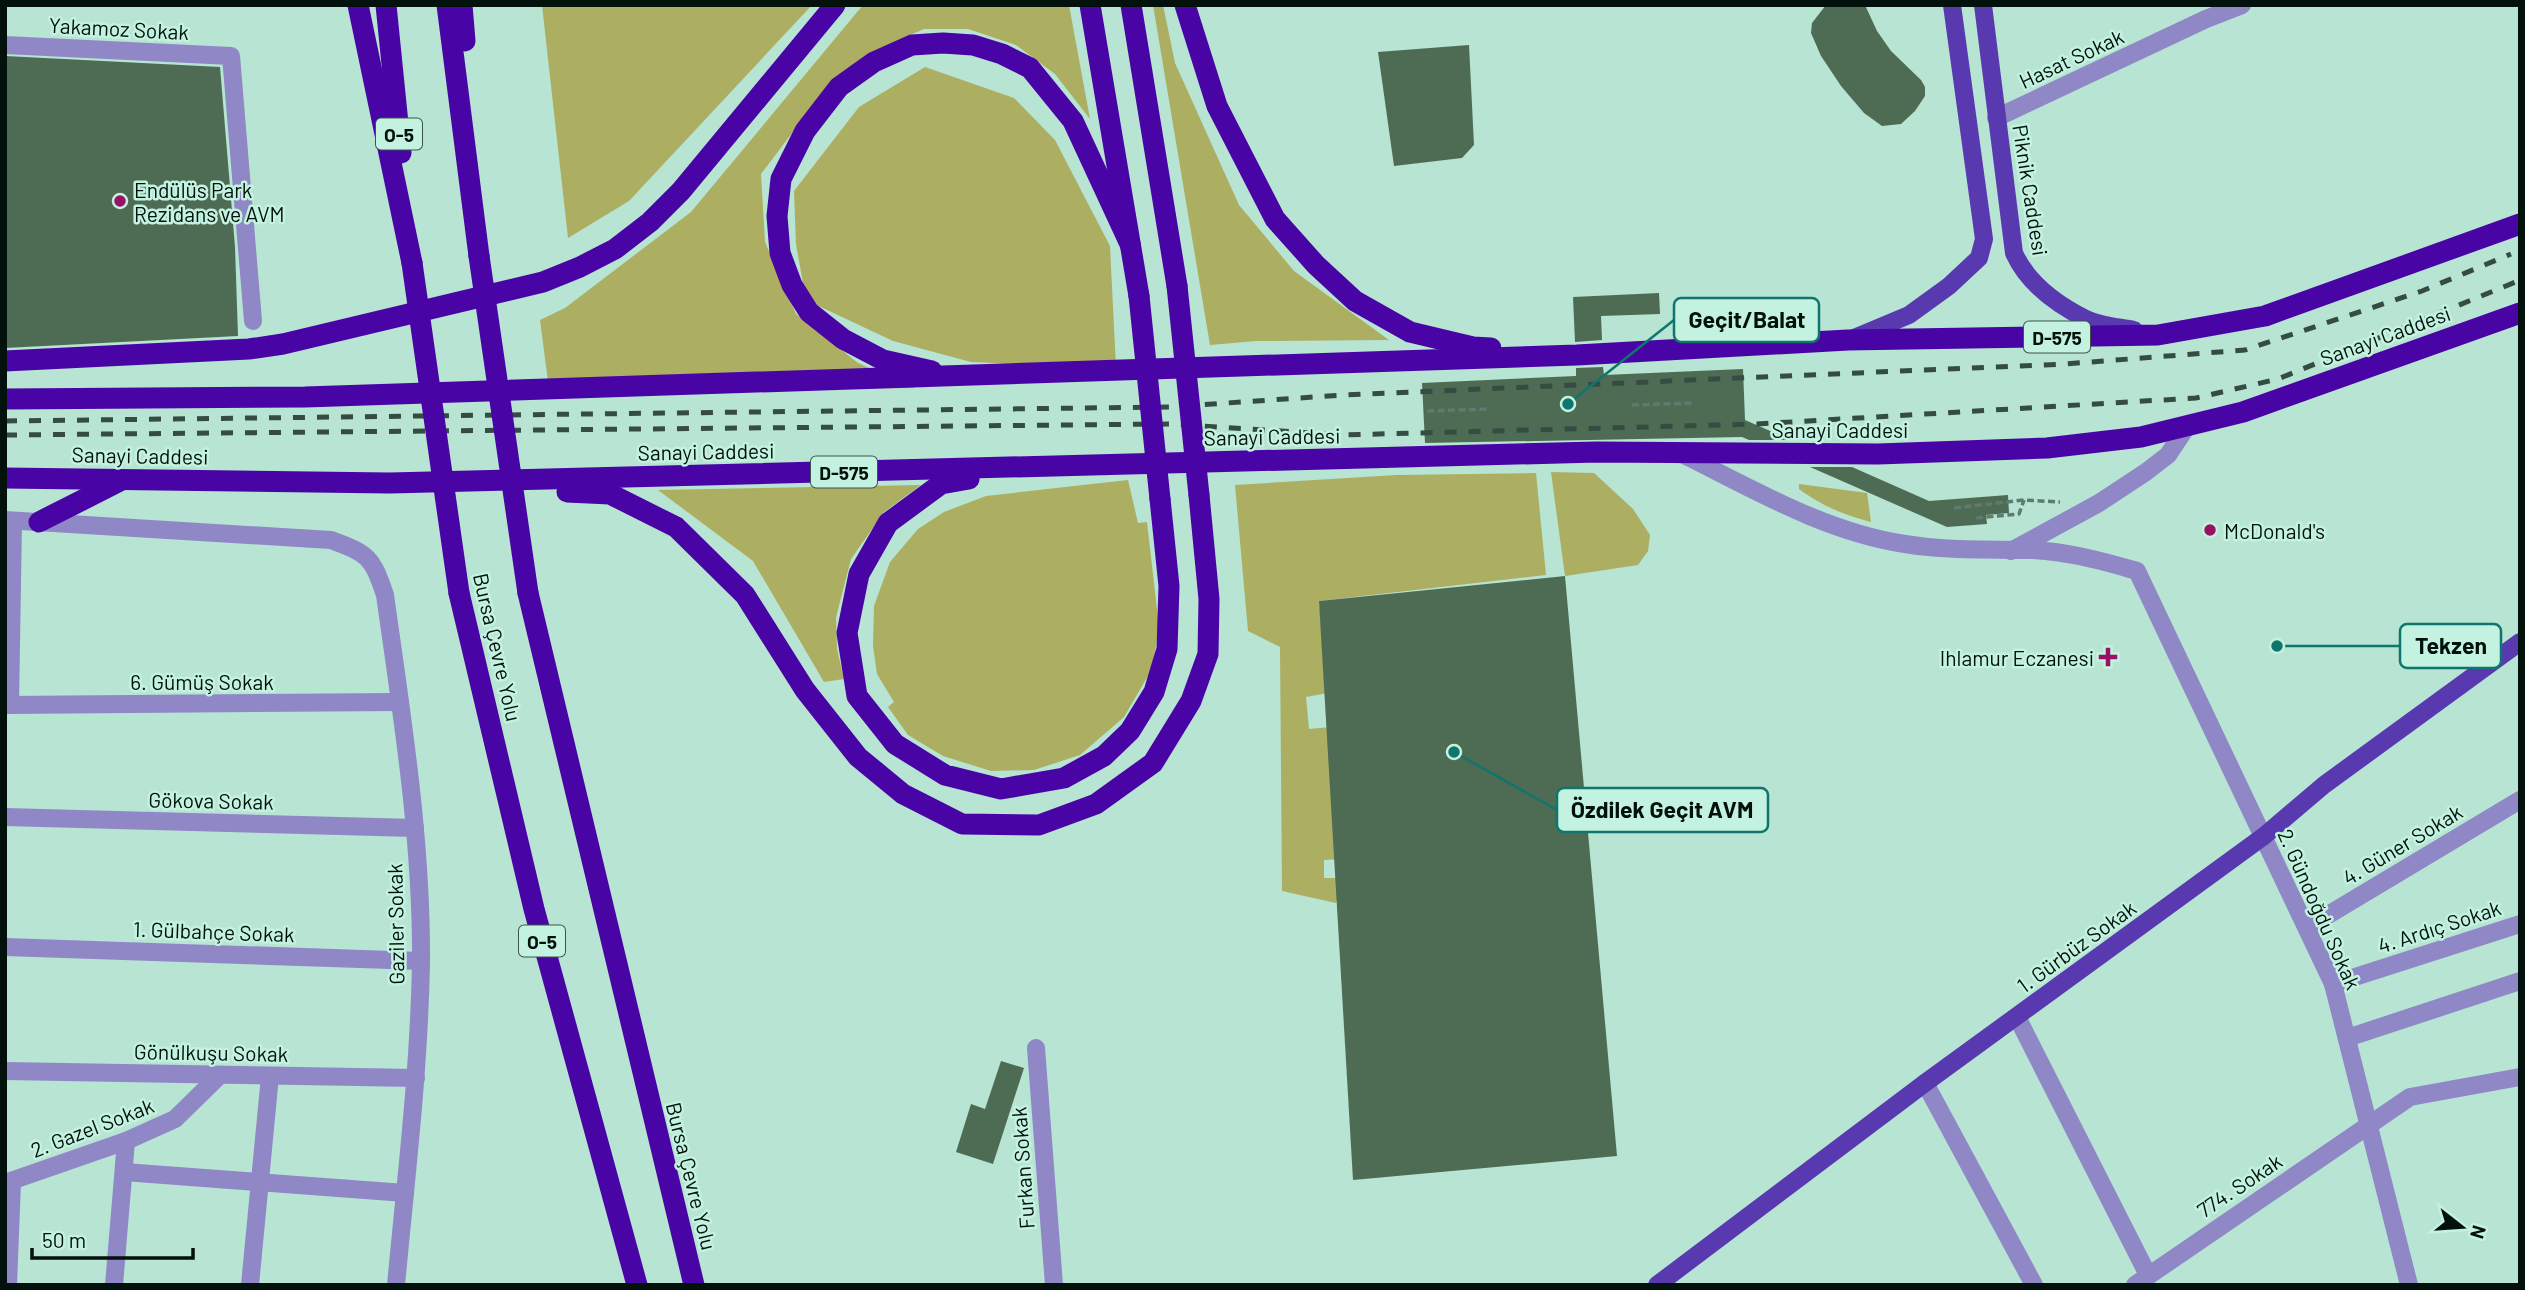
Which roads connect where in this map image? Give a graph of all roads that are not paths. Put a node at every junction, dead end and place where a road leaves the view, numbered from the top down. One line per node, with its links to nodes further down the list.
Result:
1 (358, 5): 18 (highway)
2 (386, 5): 18 (highway, Bursa Çevre Yolu / O-5)
3 (447, 5): 17 (highway, Bursa Çevre Yolu)
4 (462, 5): 17 (highway)
5 (835, 5): 24 (highway)
6 (1090, 5): 16 (highway)
7 (1130, 5): 32 (highway, bridge)
8 (1185, 5): 23 (highway)
9 (1952, 5): 22 (main road)
10 (1983, 5): 14 (main road, Piknik Caddesi)
11 (2242, 5): 12 (street, Hasat Sokak)
12 (2205, 12): 14 (street, Hasat Sokak)
13 (5, 45): 20 (street, Yakamoz Sokak)
14 (1996, 118): 21 (main road, Piknik Caddesi)
15 (2520, 224): 21 (highway, D-575)
16 (1130, 244): 25 (highway); 29 (highway, bridge)
17 (480, 256): 70 (highway, Bursa Çevre Yolu, bridge)
18 (412, 263): 69 (highway, Bursa Çevre Yolu / O-5, bridge)
19 (2520, 313): 27 (highway, Sanayi Caddesi / D-575)
20 (253, 321)
21 (2158, 335): 22 (highway, D-575)
22 (1849, 340): 23 (highway, D-575)
23 (1577, 355): 25 (highway, D-575)
24 (5, 361)
25 (962, 377): 26 (highway, D-575)
26 (5, 399)
27 (2186, 428): 28 (highway, Sanayi Caddesi / D-575); 35 (street)
28 (1682, 454): 29 (highway, Sanayi Caddesi / D-575); 35 (street)
29 (1051, 466): 32 (highway, Sanayi Caddesi / D-575)
30 (5, 478): 31 (highway, Sanayi Caddesi / D-575)
31 (125, 479): 32 (highway, Sanayi Caddesi / D-575); 34 (highway)
32 (390, 483)
33 (9, 520): 34 (street); 38 (street)
34 (39, 522): 37 (street, Gaziler Sokak)
35 (2011, 551): 42 (street, 2. Gündoğdu Sokak)
36 (2520, 642): 42 (main road, 1. Gürbüz Sokak)
37 (400, 702): 38 (street, 6. Gümüş Sokak); 41 (street, Gaziler Sokak)
38 (8, 705)
39 (2520, 800): 44 (street, 4. Güner Sokak)
40 (5, 817): 41 (street, Gökova Sokak)
41 (415, 828): 46 (street, Gaziler Sokak)
42 (2264, 836): 44 (street, 2. Gündoğdu Sokak); 49 (main road, 1. Gürbüz Sokak)
43 (2520, 924): 48 (street, 4. Ardıç Sokak)
44 (2308, 927): 48 (street, 2. Gündoğdu Sokak)
45 (5, 947): 46 (street, 1. Gülbahçe Sokak)
46 (421, 961): 56 (street, Gaziler Sokak)
47 (2520, 981): 50 (street)
48 (2333, 984): 50 (street, 2. Gündoğdu Sokak)
49 (2017, 1017): 57 (main road, 1. Gürbüz Sokak); 64 (street)
50 (2347, 1038): 58 (street, 2. Gündoğdu Sokak)
51 (1036, 1048): 71 (street, Furkan Sokak)
52 (5, 1071): 53 (street, Gönülkuşu Sokak)
53 (220, 1075): 54 (street, Gönülkuşu Sokak); 59 (street, 2. Gazel Sokak)
54 (270, 1076): 56 (street, Gönülkuşu Sokak); 61 (street)
55 (2520, 1077): 58 (street, 774. Sokak)
56 (416, 1079): 63 (street, Gaziler Sokak)
57 (1925, 1083): 72 (main road, 1. Gürbüz Sokak); 73 (street)
58 (2369, 1124): 64 (street, 774. Sokak); 74 (street, 2. Gündoğdu Sokak)
59 (126, 1142): 60 (street); 62 (street, 2. Gazel Sokak)
60 (124, 1172): 61 (street); 66 (street)
61 (260, 1182): 63 (street); 67 (street)
62 (8, 1183): 65 (street)
63 (405, 1193): 68 (street, Gaziler Sokak)
64 (2141, 1280)
65 (8, 1285)
66 (114, 1285)
67 (250, 1285)
68 (396, 1285)
69 (637, 1285)
70 (694, 1285)
71 (1054, 1285)
72 (1657, 1285)
73 (2034, 1285)
74 (2409, 1285)

